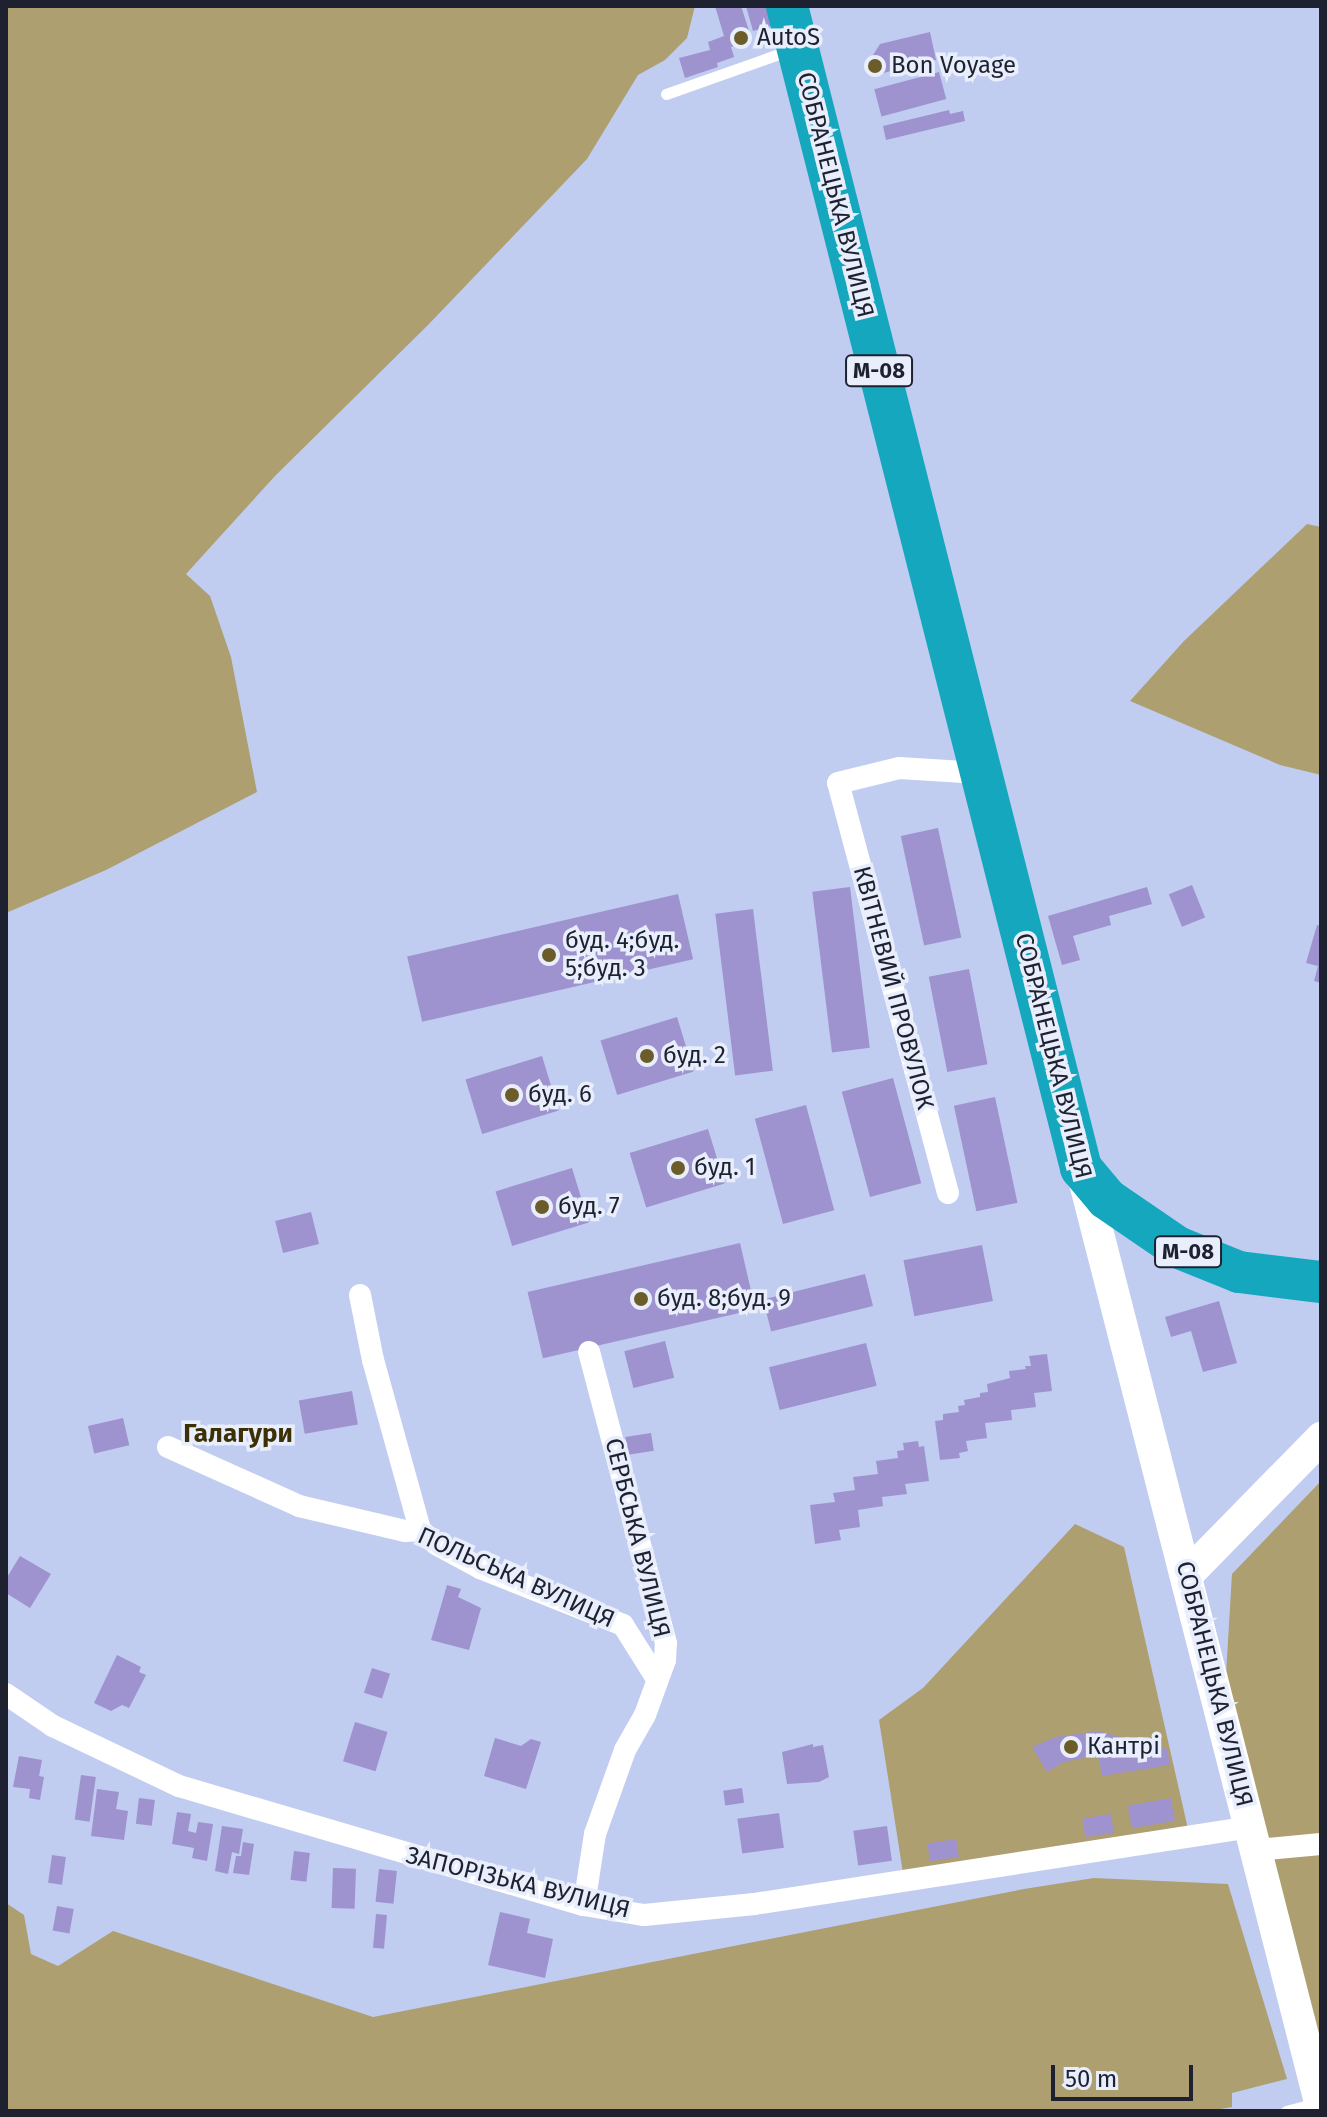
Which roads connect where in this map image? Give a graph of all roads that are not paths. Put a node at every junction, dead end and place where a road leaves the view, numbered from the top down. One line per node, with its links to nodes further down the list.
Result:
1 (787, 6): 2 (highway, СОБРАНЕЦЬКА ВУЛИЦЯ / М-08)
2 (798, 48): 3 (lane); 4 (highway, СОБРАНЕЦЬКА ВУЛИЦЯ / М-08)
3 (666, 94)
4 (980, 773): 5 (highway, СОБРАНЕЦЬКА ВУЛИЦЯ / М-08); 6 (street, КВІТНЕВИЙ ПРОВУЛОК)
5 (1081, 1168): 7 (highway, М-08); 13 (main road, СОБРАНЕЦЬКА ВУЛИЦЯ)
6 (948, 1193)
7 (1321, 1282)
8 (360, 1295): 12 (street)
9 (589, 1352): 14 (street, СЕРБСЬКА ВУЛИЦЯ)
10 (1321, 1438): 13 (main road)
11 (168, 1447): 12 (street, ПОЛЬСЬКА ВУЛИЦЯ)
12 (420, 1530): 14 (street, ПОЛЬСЬКА ВУЛИЦЯ)
13 (1187, 1575): 16 (main road, СОБРАНЕЦЬКА ВУЛИЦЯ)
14 (657, 1679): 18 (street, СЕРБСЬКА ВУЛИЦЯ)
15 (6, 1694): 18 (street, ЗАПОРІЗЬКА ВУЛИЦЯ)
16 (1253, 1839): 17 (street, ЗАПОРІЗЬКА ВУЛИЦЯ); 18 (street, ЗАПОРІЗЬКА ВУЛИЦЯ); 19 (main road, СОБРАНЕЦЬКА ВУЛИЦЯ)
17 (1321, 1844)
18 (584, 1905)
19 (1320, 2104): 20 (lane)
20 (1286, 2111)

